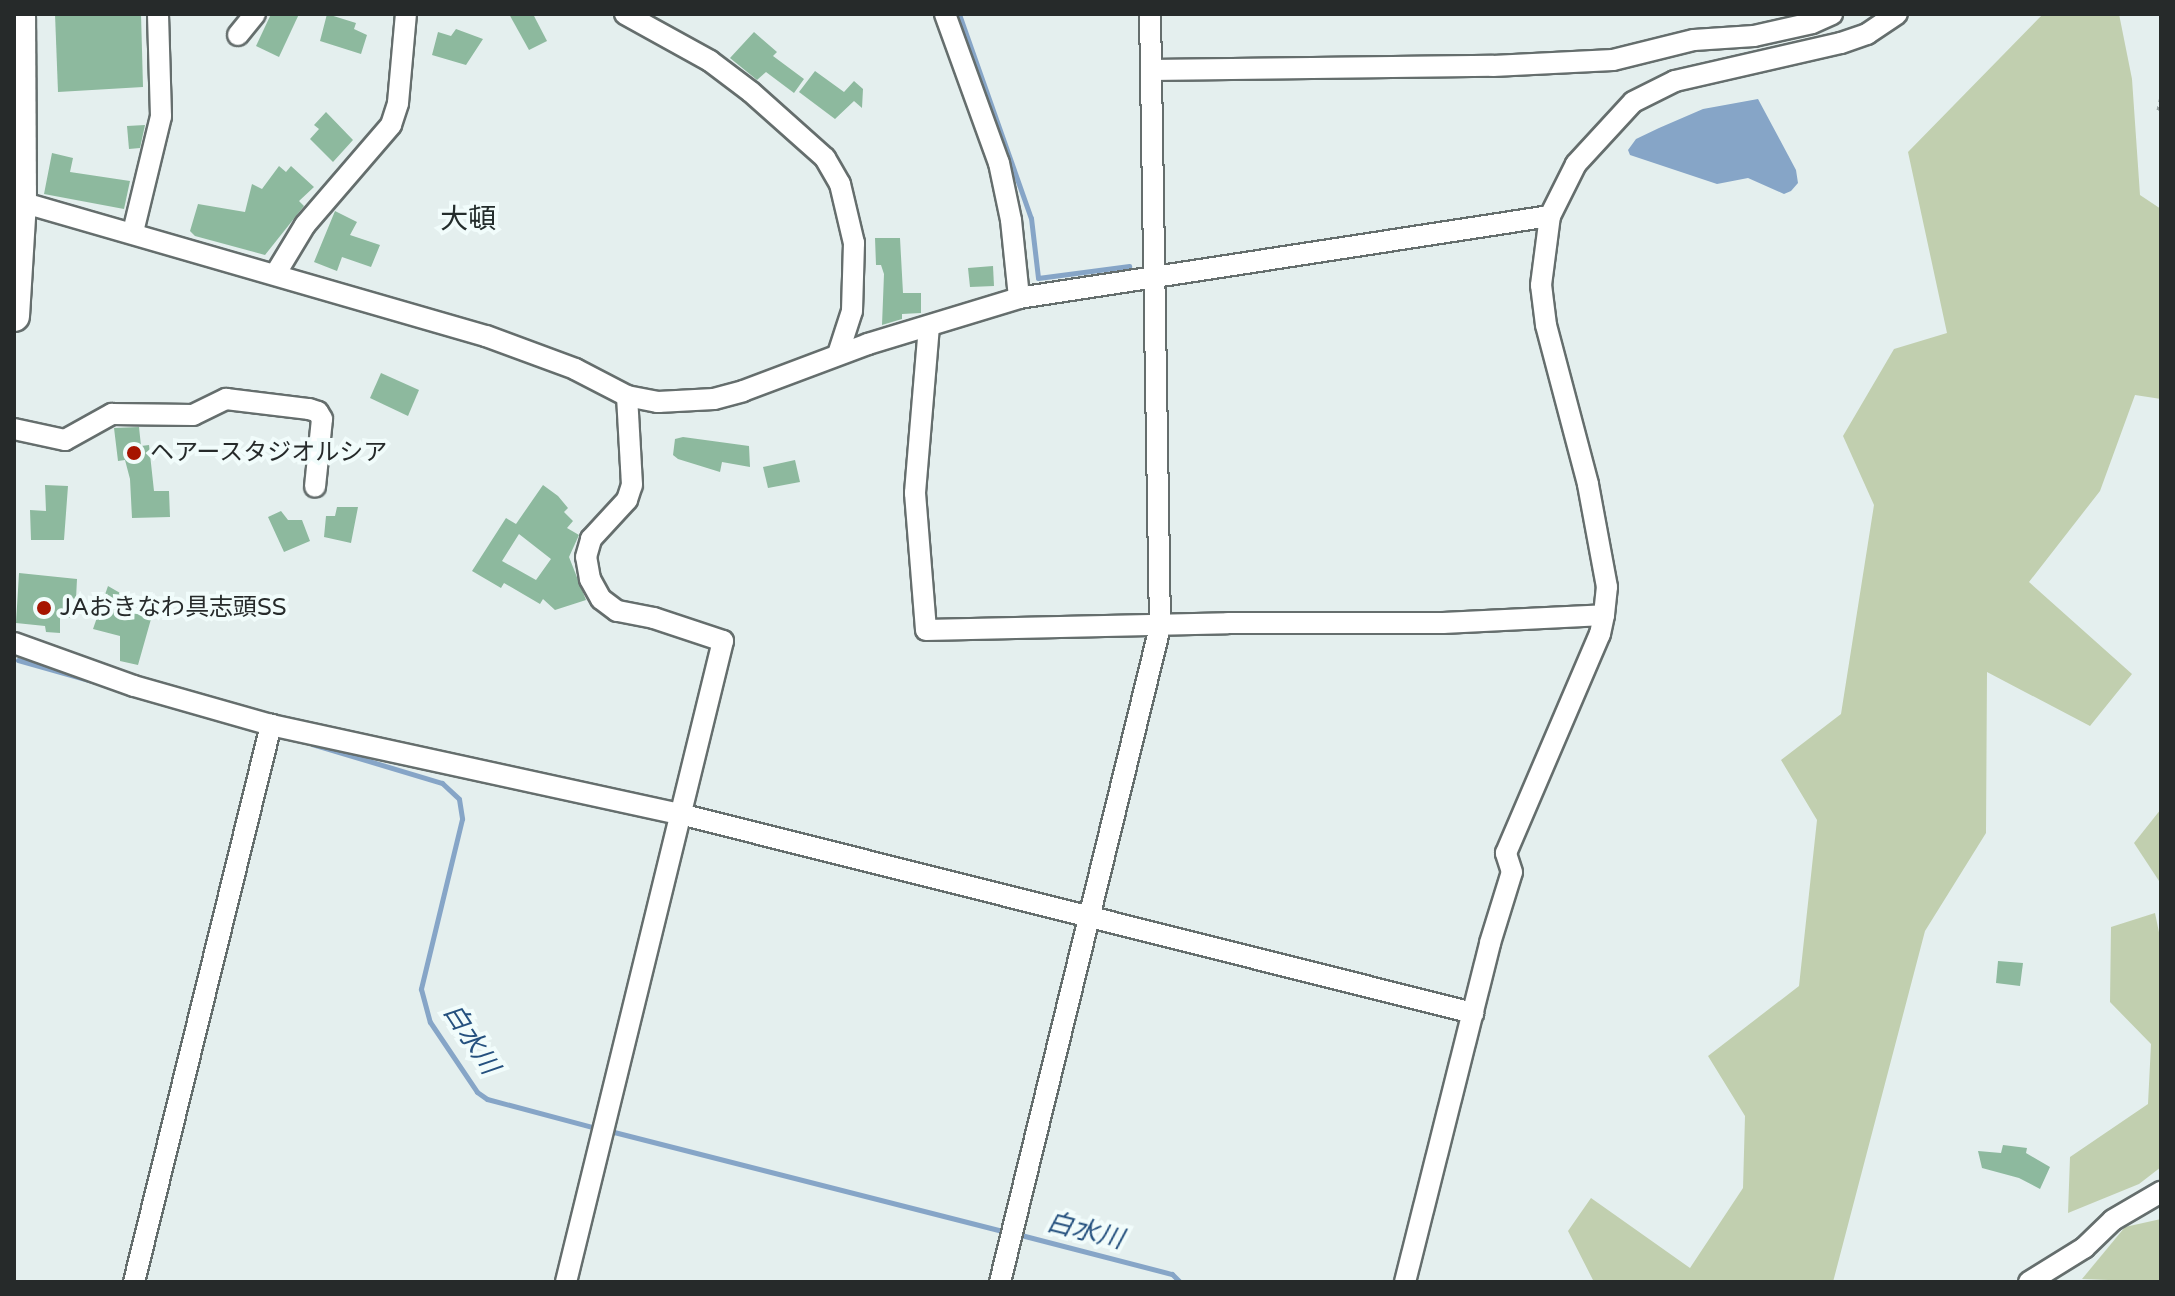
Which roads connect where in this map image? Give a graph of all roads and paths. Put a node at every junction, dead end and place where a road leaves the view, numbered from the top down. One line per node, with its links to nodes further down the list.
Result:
1 (20, 14): 14 (highway)
2 (158, 14): 16 (street)
3 (255, 14): 10 (street)
4 (406, 14): 17 (street)
5 (625, 14): 22 (street)
6 (945, 14): 19 (street)
7 (1150, 14): 11 (street)
8 (1832, 14): 11 (street)
9 (1897, 14): 15 (street)
10 (238, 35)
11 (1151, 70): 18 (street)
12 (2161, 96): 13 (path)
13 (2158, 110)
14 (21, 202): 16 (street); 20 (highway)
15 (1550, 216): 18 (street); 26 (street)
16 (133, 232): 17 (street)
17 (276, 273): 23 (street)
18 (1156, 277): 19 (street); 27 (street)
19 (1019, 298): 21 (street)
20 (14, 316)
21 (929, 326): 22 (street); 27 (street)
22 (838, 354): 23 (street)
23 (627, 396): 30 (street)
24 (14, 429): 25 (street)
25 (315, 487)
26 (1604, 615): 27 (street); 32 (street)
27 (1160, 627): 31 (street)
28 (14, 643): 29 (street)
29 (271, 725): 30 (street); 34 (street)
30 (680, 814): 31 (street); 35 (street)
31 (1090, 916): 32 (street); 36 (street)
32 (1473, 1013): 37 (street)
33 (2161, 1192): 38 (street)
34 (134, 1282)
35 (566, 1282)
36 (1000, 1282)
37 (1405, 1282)
38 (2029, 1282)

